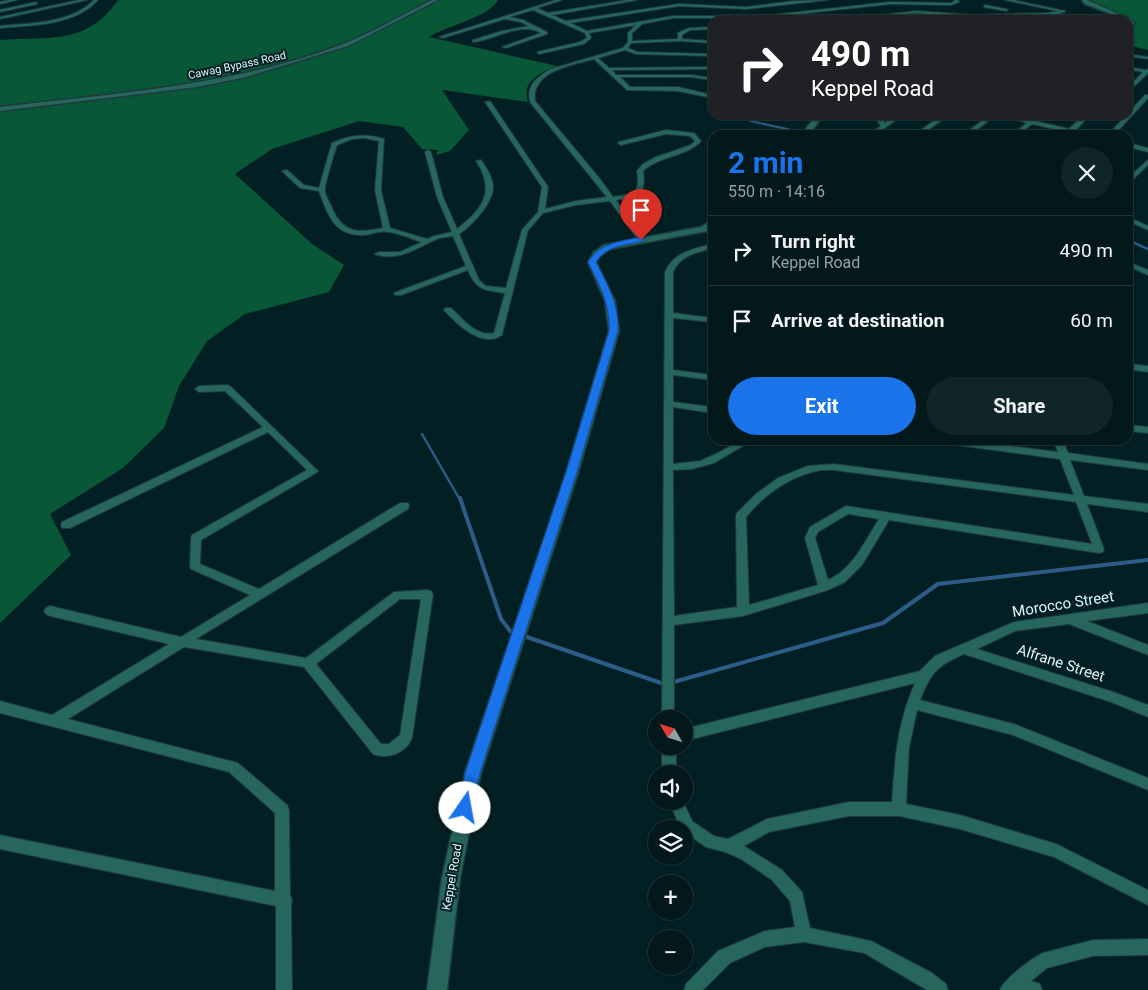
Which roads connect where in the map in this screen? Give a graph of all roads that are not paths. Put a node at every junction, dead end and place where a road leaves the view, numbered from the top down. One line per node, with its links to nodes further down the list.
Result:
1 (15, 0): 19 (street)
2 (64, 0): 20 (street)
3 (85, 0): 20 (street)
4 (96, 0): 26 (street)
5 (436, 0): 75 (street, Cawag Bypass Road)
6 (560, 0): 28 (street)
7 (601, 0): 29 (street)
8 (635, 0): 29 (street)
9 (768, 0): 18 (street)
10 (826, 0): 18 (street)
11 (885, 0): 21 (street)
12 (920, 0): 22 (street)
13 (956, 0): 22 (street)
14 (1006, 0): 31 (street)
15 (1084, 0): 39 (street)
16 (855, 1): 23 (street)
17 (42, 2): 27 (street)
18 (800, 2): 45 (street)
19 (1, 3): 27 (street)
20 (72, 3): 26 (street); 32 (street)
21 (890, 3): 22 (street); 23 (street)
22 (926, 4)
23 (873, 5): 35 (street)
24 (1056, 5): 31 (street)
25 (984, 6): 34 (street)
26 (89, 7): 40 (street); 44 (street)
27 (14, 8): 30 (street); 32 (street)
28 (533, 8): 33 (street); 42 (street)
29 (578, 9): 33 (street)
30 (0, 11)
31 (1064, 11): 34 (street)
32 (27, 12): 43 (street); 44 (street)
33 (549, 14): 45 (street)
34 (1016, 14): 38 (street)
35 (788, 15)
36 (888, 15): 37 (street)
37 (958, 15)
38 (994, 15)
39 (1116, 15)
40 (69, 16): 47 (street); 48 (street)
41 (708, 16): 46 (street)
42 (502, 17): 49 (street); 52 (street)
43 (0, 18)
44 (42, 18): 48 (street)
45 (568, 22): 51 (street)
46 (640, 23): 51 (street); 55 (street)
47 (67, 25)
48 (0, 27)
49 (534, 27): 54 (street); 57 (street)
50 (708, 28): 53 (street)
51 (588, 32): 59 (street)
52 (441, 37)
53 (680, 40): 55 (street); 56 (street)
54 (475, 41)
55 (630, 42): 58 (street)
56 (708, 42)
57 (504, 47)
58 (625, 49): 60 (street); 62 (street)
59 (539, 54)
60 (708, 55)
61 (1133, 56): 63 (street)
62 (596, 57): 65 (street); 105 (street)
63 (1148, 58)
64 (708, 68): 65 (street)
65 (609, 69): 68 (street)
66 (1133, 69): 67 (street)
67 (1147, 71): 70 (street)
68 (616, 76): 69 (street); 71 (street)
69 (708, 78)
70 (1133, 86)
71 (708, 95)
72 (1141, 95): 73 (street)
73 (1148, 96): 76 (street)
74 (488, 102): 106 (street)
75 (0, 109)
76 (1133, 112)
77 (816, 120): 88 (street)
78 (880, 120): 87 (street)
79 (893, 120): 87 (street)
80 (939, 120): 90 (street)
81 (986, 120): 91 (street)
82 (1023, 120): 86 (street)
83 (1033, 120): 86 (street)
84 (1082, 120): 94 (street)
85 (1125, 120): 95 (street)
86 (1031, 122): 92 (street); 93 (street)
87 (884, 126): 89 (street)
88 (808, 130)
89 (878, 130)
90 (924, 130)
91 (973, 130)
92 (1022, 130)
93 (1059, 130)
94 (1072, 130)
95 (1116, 130)
96 (620, 143): 105 (street)
97 (1133, 146): 98 (street)
98 (1148, 150)
99 (428, 152): 111 (street)
100 (479, 161): 111 (street)
101 (1148, 162): 103 (street)
102 (285, 171): 104 (street)
103 (1133, 176)
104 (322, 190): 110 (street); 110 (street)
105 (610, 199): 106 (street); 112 (street)
106 (541, 212): 119 (street)
107 (1133, 221): 109 (street)
108 (708, 227): 112 (street, Keppel Road)
109 (1148, 228)
110 (387, 229): 113 (street)
111 (455, 233): 113 (street); 117 (street)
112 (641, 240): 174 (street, Keppel Road)
113 (428, 242): 115 (street)
114 (708, 247): 122 (street)
115 (379, 254)
116 (1133, 266): 118 (street)
117 (469, 267): 119 (street); 120 (street)
118 (1148, 273)
119 (509, 291): 121 (street)
120 (398, 293)
121 (448, 310)
122 (669, 315): 123 (street); 126 (street)
123 (708, 320)
124 (1133, 368): 125 (street)
125 (1148, 369)
126 (669, 372): 127 (street); 129 (street)
127 (708, 377)
128 (200, 389): 131 (street)
129 (669, 404): 130 (street); 138 (street)
130 (708, 409)
131 (269, 428): 144 (street); 146 (street)
132 (1133, 428): 133 (street)
133 (1148, 430)
134 (739, 445): 138 (street)
135 (979, 445): 137 (street)
136 (1060, 445): 137 (street)
137 (1064, 456): 139 (street); 140 (street)
138 (669, 467): 151 (street)
139 (1148, 467)
140 (1079, 499): 142 (street); 143 (street); 149 (street)
141 (404, 506): 146 (street)
142 (1148, 508)
143 (886, 516): 145 (street); 145 (street)
144 (66, 525)
145 (824, 587): 149 (street)
146 (259, 594): 152 (street)
147 (1148, 608): 150 (street, Morocco Street)
148 (50, 611): 152 (street)
149 (743, 611): 151 (street)
150 (1068, 618): 153 (street, Morocco Street); 154 (street)
151 (668, 621): 159 (street)
152 (182, 642): 155 (street); 161 (street)
153 (962, 649): 156 (street, Morocco Street); 160 (street, Alfrane Street)
154 (1148, 650)
155 (308, 663): 155 (street)
156 (924, 675): 157 (street, Morocco Street); 162 (street)
157 (912, 703): 163 (street); 164 (street, Morocco Street)
158 (0, 707): 161 (street)
159 (668, 710)
160 (1148, 711)
161 (55, 720): 169 (street)
162 (693, 733)
163 (1148, 784)
164 (899, 809): 167 (street); 168 (street)
165 (680, 810): 167 (street)
166 (0, 842): 169 (street)
167 (729, 846): 170 (street)
168 (1148, 898)
169 (285, 900): 173 (street)
170 (804, 934): 175 (street); 176 (street)
171 (1148, 946): 172 (street)
172 (1012, 987): 177 (street)
173 (284, 990)
174 (436, 990)
175 (692, 990)
176 (940, 990)
177 (1034, 990)

